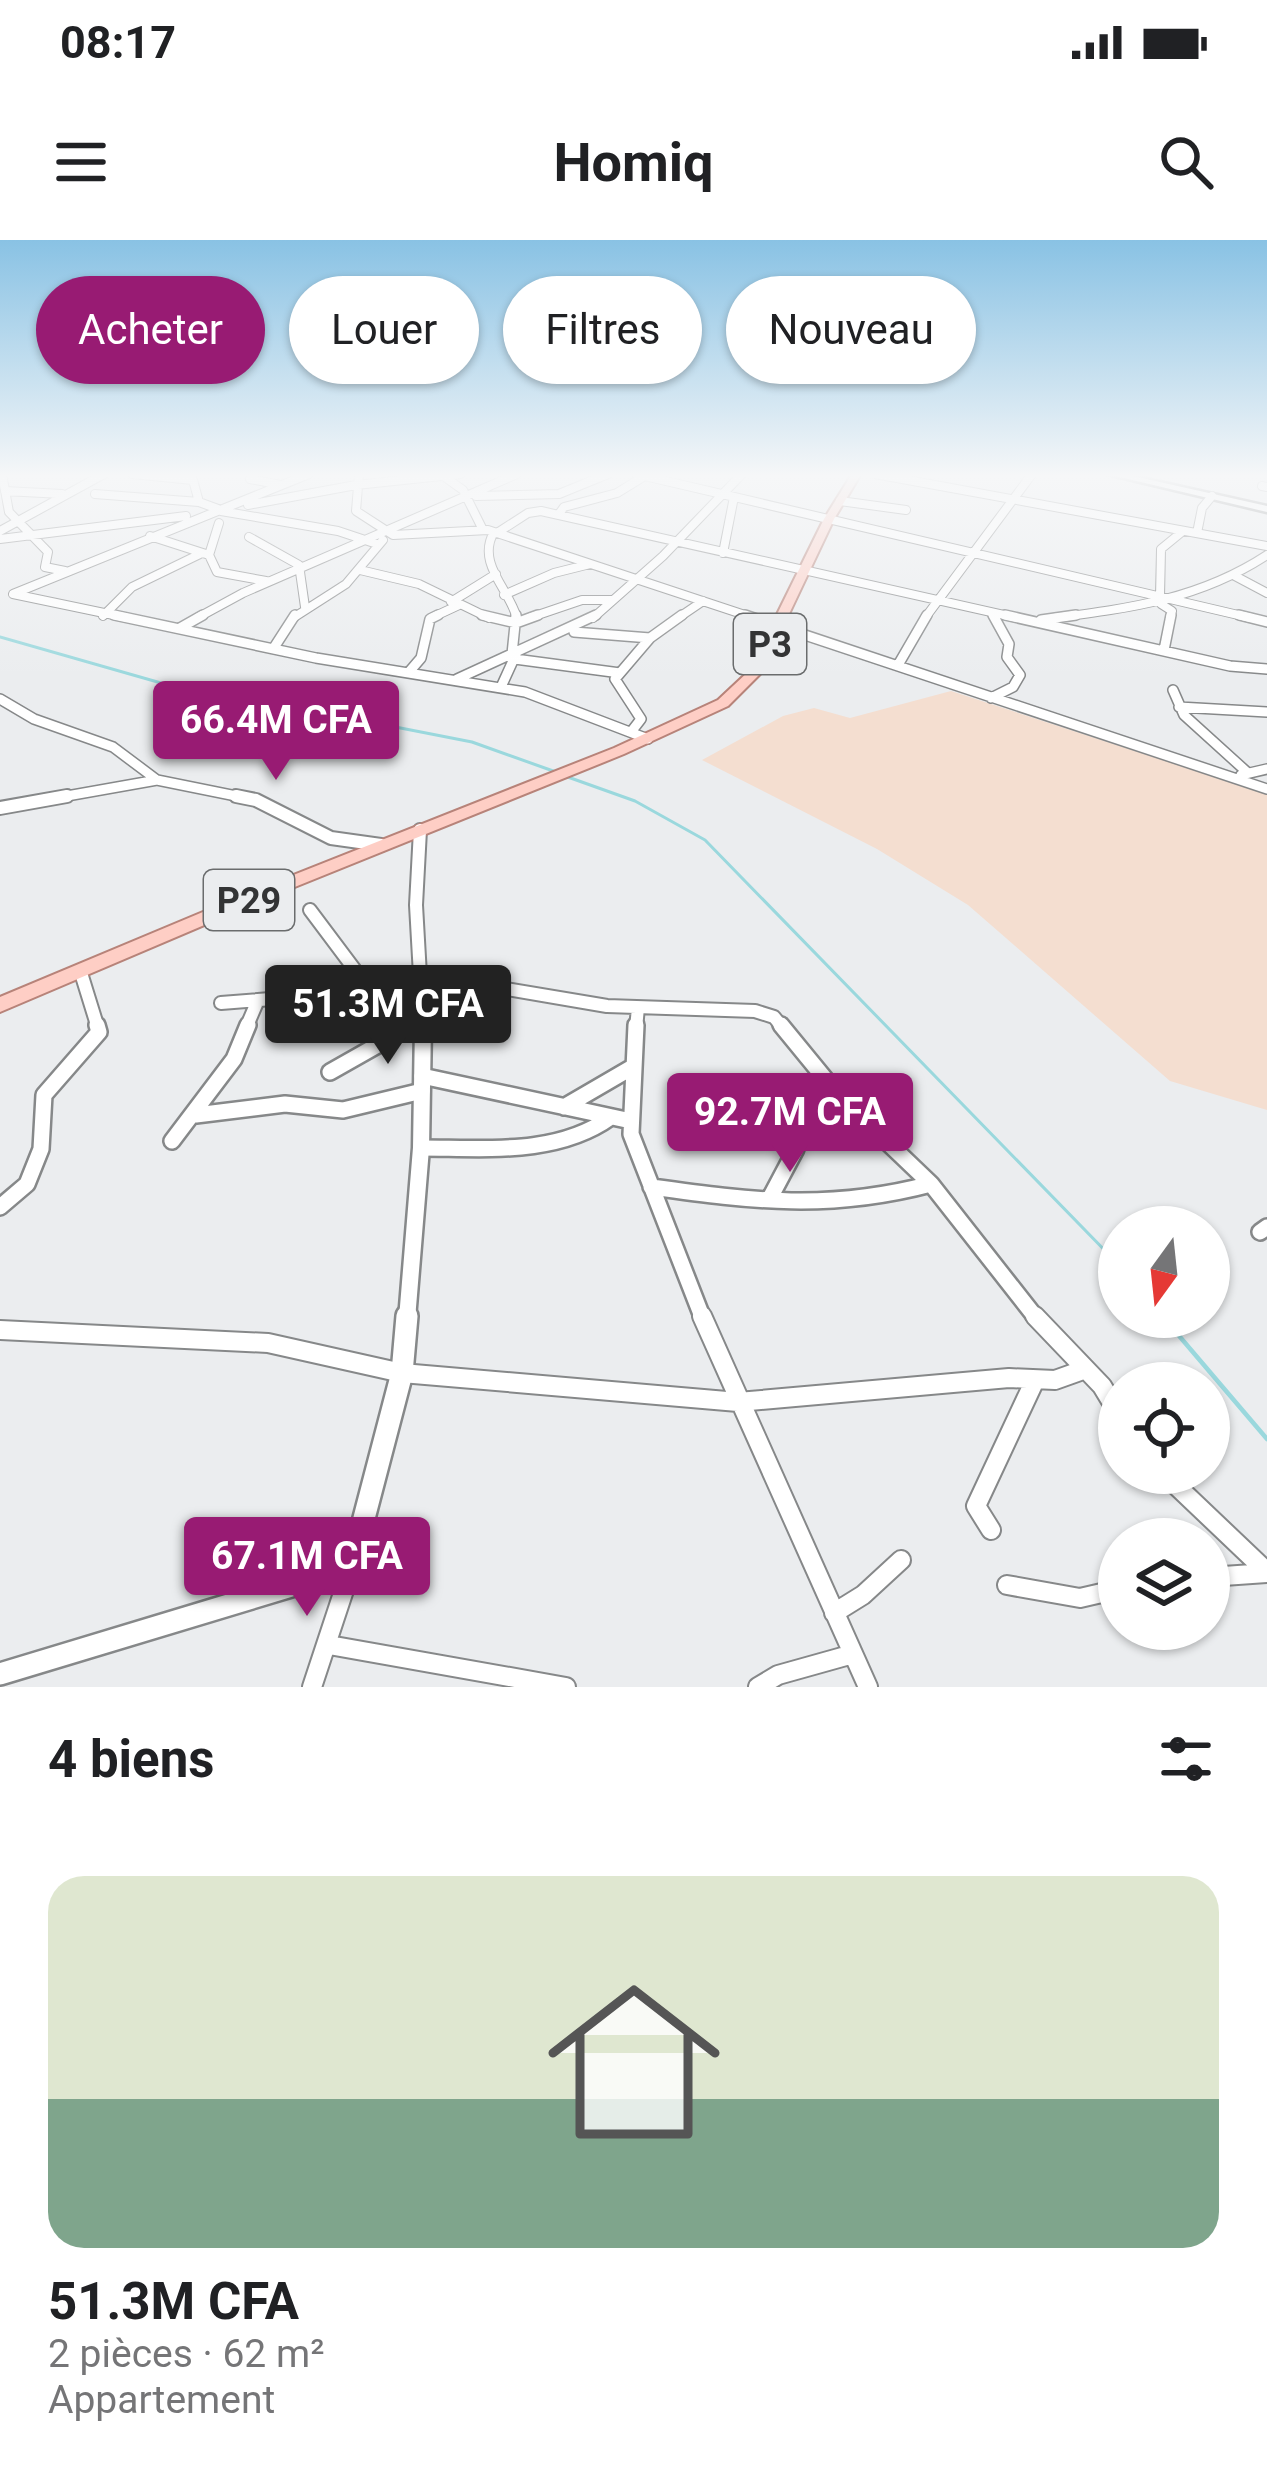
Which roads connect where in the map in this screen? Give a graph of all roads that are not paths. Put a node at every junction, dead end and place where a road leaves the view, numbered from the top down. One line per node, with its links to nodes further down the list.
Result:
1 (38, 542): 27 (street)
2 (137, 542): 27 (street)
3 (166, 542): 22 (street)
4 (218, 542): 22 (street)
5 (256, 542): 24 (street)
6 (361, 542): 24 (street)
7 (370, 542): 18 (street)
8 (379, 542): 18 (street)
9 (487, 542): 28 (street)
10 (523, 542): 23 (street)
11 (677, 542): 21 (street); 30 (street)
12 (724, 542): 21 (street)
13 (818, 542): 26 (main road, P3)
14 (925, 542): 20 (street)
15 (977, 542): 20 (street)
16 (1170, 542): 39 (street)
17 (1230, 542): 19 (street)
18 (377, 544): 25 (street)
19 (1267, 551): 29 (street)
20 (969, 552): 38 (street); 39 (street)
21 (723, 553): 26 (street)
22 (205, 555): 31 (street); 43 (street)
23 (591, 564): 30 (street); 34 (street)
24 (300, 568): 31 (street); 41 (street)
25 (360, 570): 40 (street); 41 (street)
26 (803, 570): 38 (street); 47 (main road, P3)
27 (67, 571): 33 (street)
28 (496, 574): 34 (street); 40 (street)
29 (1235, 576): 32 (street); 39 (street)
30 (637, 580): 36 (street); 37 (street)
31 (269, 581): 49 (street)
32 (1267, 592)
33 (13, 594): 35 (street); 43 (street)
34 (504, 595): 46 (street)
35 (0, 596)
36 (614, 600): 46 (street); 50 (street)
37 (703, 601): 47 (street); 51 (street)
38 (935, 601): 42 (street); 55 (street)
39 (1164, 601): 44 (street); 45 (street); 53 (street)
40 (455, 604): 46 (street); 57 (street)
41 (305, 607): 52 (street)
42 (992, 613): 44 (street); 48 (street)
43 (103, 616): 49 (street)
44 (1030, 620): 48 (street); 53 (street)
45 (1267, 622)
46 (516, 623): 54 (street)
47 (778, 627): 55 (street); 67 (main road, P3)
48 (1002, 627): 62 (street)
49 (178, 629): 52 (street)
50 (573, 632): 51 (street); 54 (street)
51 (650, 638): 58 (street)
52 (275, 646): 57 (street)
53 (1164, 650): 56 (street)
54 (515, 654): 58 (street); 59 (street); 60 (street)
55 (898, 665): 62 (street)
56 (1267, 669)
57 (409, 672): 59 (street)
58 (620, 673): 66 (street)
59 (457, 680): 60 (street)
60 (501, 688): 66 (street)
61 (1173, 690): 64 (street)
62 (991, 698): 70 (street)
63 (0, 699): 71 (street)
64 (1179, 707): 65 (street); 69 (street)
65 (1267, 712)
66 (631, 732): 67 (street)
67 (648, 739): 73 (main road, P3)
68 (1267, 769): 69 (street)
69 (1248, 773): 70 (street)
70 (1234, 778): 72 (street)
71 (157, 780): 74 (street); 76 (street)
72 (1267, 788)
73 (500, 800): 75 (main road, P29)
74 (0, 808)
75 (420, 830): 76 (main road, P29); 79 (street)
76 (381, 845): 78 (main road, P29)
77 (310, 910): 80 (street)
78 (81, 974): 83 (main road, P29); 99 (street)
79 (421, 984): 80 (street); 84 (street); 85 (street)
80 (370, 990): 81 (street)
81 (258, 1000): 82 (street); 91 (street)
82 (221, 1003)
83 (0, 1006)
84 (638, 1008): 86 (street); 89 (street)
85 (423, 1020): 87 (street); 88 (street)
86 (631, 1068): 90 (street); 93 (street)
87 (330, 1072)
88 (422, 1084): 90 (street); 91 (street); 95 (street)
89 (840, 1097): 96 (street); 98 (street)
90 (564, 1107): 92 (street)
91 (196, 1115): 94 (street)
92 (611, 1117): 93 (street); 95 (street)
93 (631, 1121): 97 (street)
94 (172, 1141)
95 (421, 1148): 102 (street)
96 (931, 1184): 98 (street); 101 (street)
97 (651, 1187): 98 (street); 105 (street)
98 (770, 1198)
99 (0, 1207)
100 (0, 1330): 102 (street)
101 (1084, 1370): 103 (street); 104 (street)
102 (402, 1373): 105 (street); 109 (street)
103 (1035, 1380): 105 (street); 107 (street)
104 (1098, 1383)
105 (738, 1402): 114 (street)
106 (1185, 1494): 110 (street)
107 (991, 1530)
108 (901, 1560): 114 (street)
109 (351, 1568): 115 (street); 117 (street)
110 (1267, 1572): 111 (street)
111 (1230, 1575)
112 (1007, 1585): 113 (street)
113 (1098, 1594)
114 (834, 1612): 116 (street)
115 (328, 1645): 118 (street); 119 (street)
116 (853, 1654): 120 (street); 121 (street)
117 (0, 1674)
118 (312, 1687)
119 (566, 1687)
120 (758, 1687)
121 (868, 1687)

